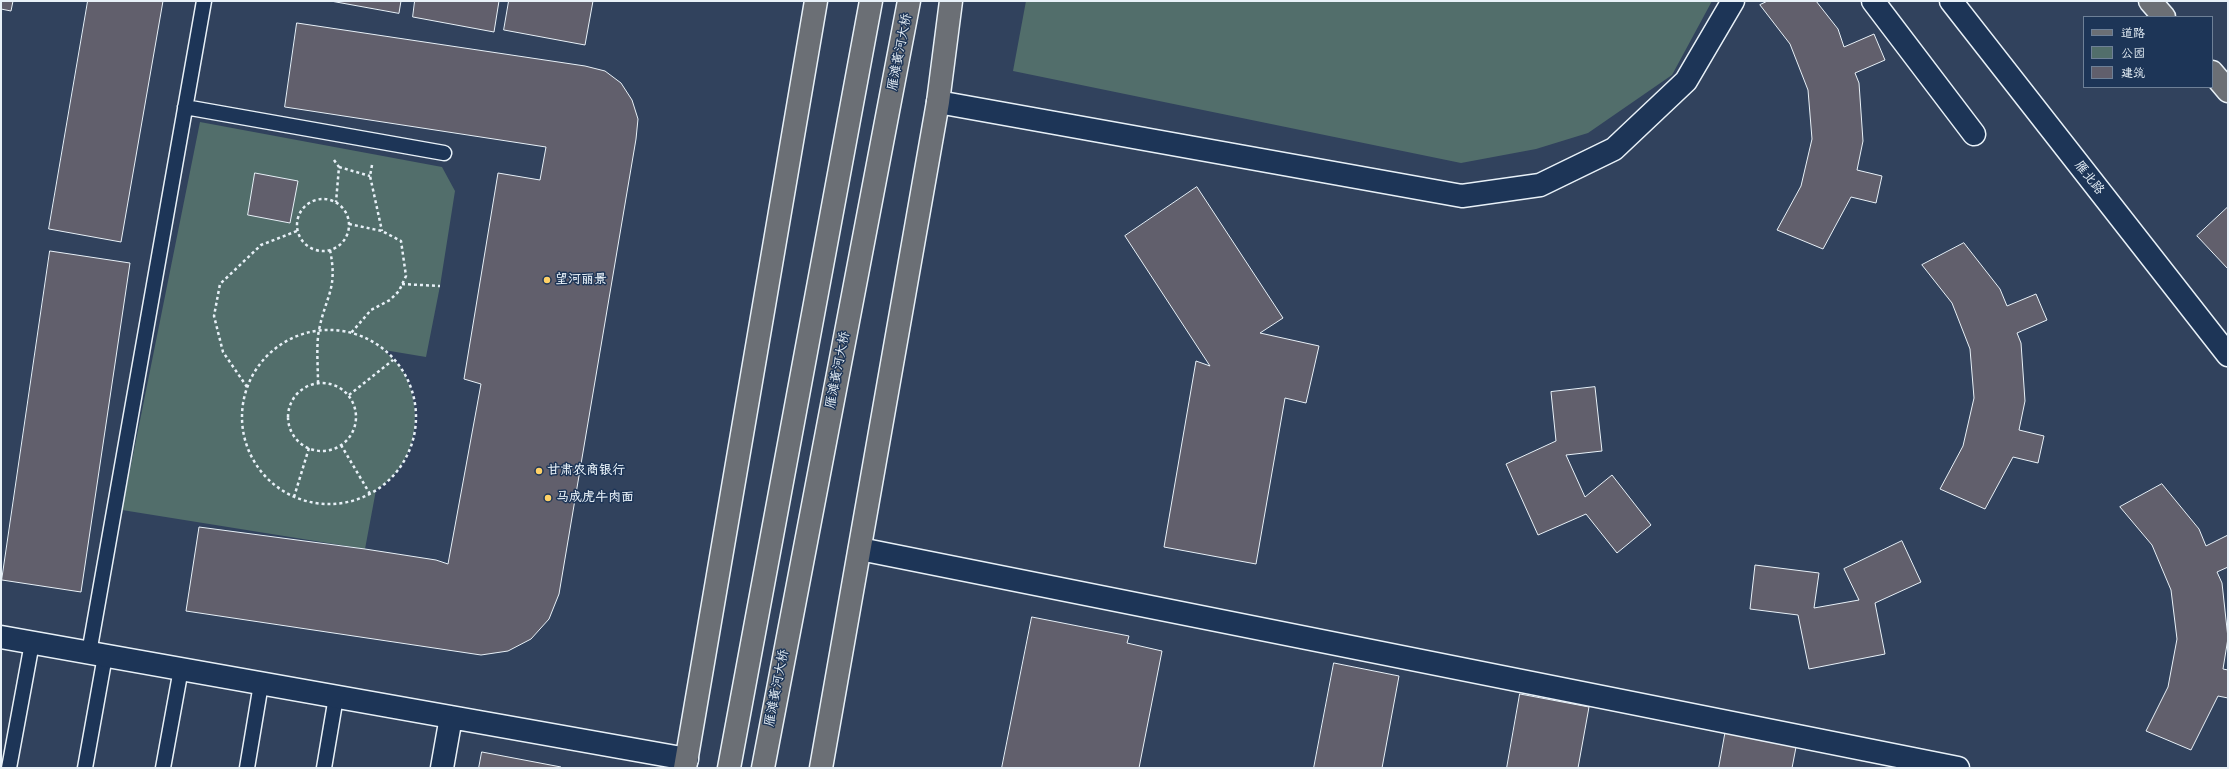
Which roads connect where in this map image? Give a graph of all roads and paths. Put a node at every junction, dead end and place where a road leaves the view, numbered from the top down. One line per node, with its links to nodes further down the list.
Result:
1 (204, 1): 14 (lane)
2 (816, 1): 47 (main road)
3 (871, 1): 54 (main road)
4 (910, 1): 55 (main road, 雁滩黄河大桥)
5 (951, 1): 13 (main road)
6 (1733, 1): 13 (street)
7 (1873, 1): 16 (street)
8 (1951, 1): 30 (street, 雁北路)
9 (2150, 1): 10 (main road)
10 (2163, 16)
11 (2213, 73): 12 (main road)
12 (2228, 91)
13 (938, 102): 39 (main road)
14 (185, 107): 15 (lane); 42 (lane)
15 (308, 129): 17 (lane); 19 (path)
16 (1974, 134)
17 (378, 142): 18 (lane); 20 (path)
18 (444, 154)
19 (339, 167): 20 (path); 21 (path)
20 (370, 176): 23 (path)
21 (336, 202): 22 (path); 24 (path)
22 (349, 224): 23 (path); 25 (path)
23 (382, 230): 26 (path)
24 (297, 231): 25 (path); 33 (path)
25 (330, 250): 28 (path)
26 (402, 284): 27 (path); 29 (path)
27 (440, 286)
28 (319, 331): 29 (path); 32 (path); 33 (path)
29 (351, 333): 31 (path)
30 (2228, 354)
31 (393, 360): 34 (path); 37 (path)
32 (318, 382): 34 (path); 36 (path)
33 (247, 387): 38 (path)
34 (349, 395): 35 (path)
35 (341, 445): 36 (path); 37 (path)
36 (308, 448): 38 (path)
37 (370, 494): 38 (path)
38 (294, 497)
39 (860, 549): 56 (main road); 57 (street)
40 (1, 637): 41 (street)
41 (32, 643): 42 (street); 48 (lane)
42 (97, 655): 43 (street); 49 (lane)
43 (180, 669): 44 (street); 50 (lane)
44 (261, 684): 45 (street); 51 (lane)
45 (336, 697): 46 (street); 52 (lane)
46 (451, 717): 47 (street); 53 (street)
47 (686, 764)
48 (9, 768)
49 (84, 768)
50 (163, 768)
51 (247, 768)
52 (324, 768)
53 (442, 768)
54 (729, 768)
55 (763, 768)
56 (821, 768)
57 (1958, 768)

